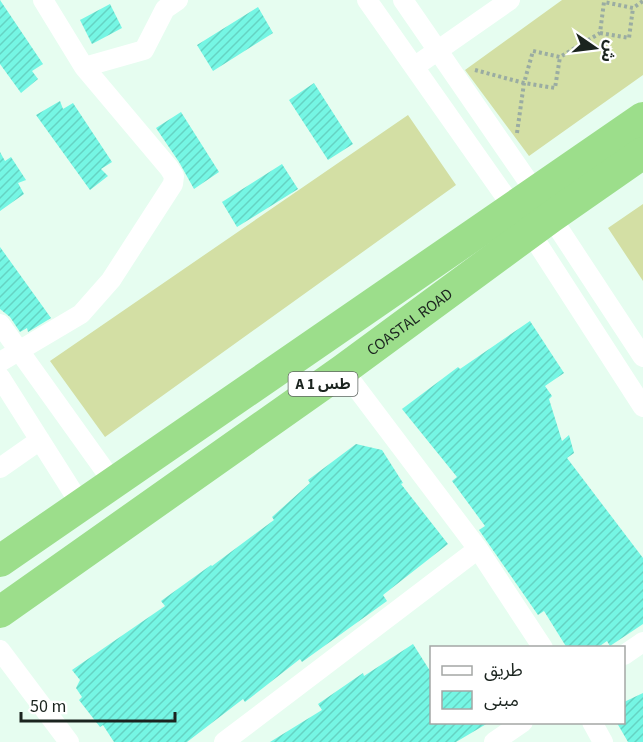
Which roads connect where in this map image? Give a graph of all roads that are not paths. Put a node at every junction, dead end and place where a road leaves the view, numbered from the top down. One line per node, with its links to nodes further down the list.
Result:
1 (43, 0): 7 (street)
2 (178, 0): 7 (street)
3 (367, 0): 8 (street)
4 (403, 0): 6 (street)
5 (510, 0): 6 (street)
6 (438, 50): 8 (street); 11 (street)
7 (84, 67): 13 (street)
8 (414, 67): 11 (street)
9 (643, 118): 11 (highway, COASTAL ROAD / A 1 طس)
10 (643, 153): 11 (highway, COASTAL ROAD / A 1 طس)
11 (533, 213): 14 (street); 16 (highway, COASTAL ROAD / A 1 طس); 18 (street); 21 (highway, COASTAL ROAD / A 1 طس)
12 (0, 324): 13 (street)
13 (19, 350): 15 (street); 21 (street)
14 (643, 357)
15 (0, 362)
16 (343, 370): 23 (street); 25 (highway, COASTAL ROAD / A 1 طس)
17 (0, 377): 19 (street)
18 (643, 406)
19 (40, 440): 20 (street); 22 (street)
20 (0, 468)
21 (113, 482): 22 (highway, COASTAL ROAD / A 1 طس)
22 (81, 505): 24 (highway, COASTAL ROAD / A 1 طس)
23 (478, 549): 27 (street); 33 (street)
24 (0, 561)
25 (0, 612)
26 (643, 642): 29 (street)
27 (542, 646)
28 (0, 650): 32 (street)
29 (625, 654)
30 (521, 724): 34 (street)
31 (593, 724): 35 (street)
32 (69, 742)
33 (224, 742)
34 (494, 742)
35 (603, 742)

